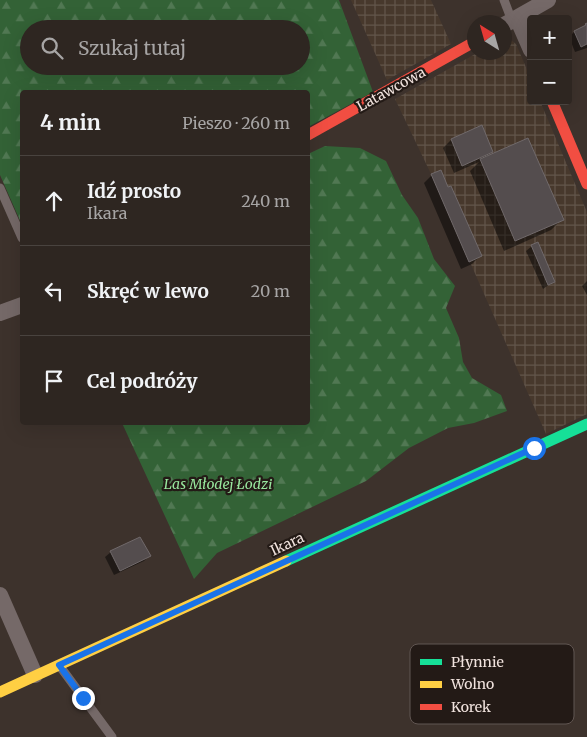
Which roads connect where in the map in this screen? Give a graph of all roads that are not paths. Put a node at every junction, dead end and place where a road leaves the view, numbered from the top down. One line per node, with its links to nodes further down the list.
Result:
1 (504, 0): 3 (lane)
2 (548, 0): 4 (street)
3 (509, 15)
4 (512, 20)
5 (512, 22): 6 (street)
6 (527, 44)
7 (467, 46): 9 (street, Latawcowa)
8 (554, 105): 10 (street)
9 (310, 134)
10 (587, 184)
11 (0, 188): 12 (lane)
12 (20, 233)
13 (20, 306): 14 (street)
14 (0, 313)
15 (587, 424): 17 (street, Ikara)
16 (0, 595): 18 (street)
17 (59, 665): 18 (street, Ikara); 20 (lane)
18 (35, 676): 19 (street, Ikara)
19 (0, 692)
20 (112, 737)

